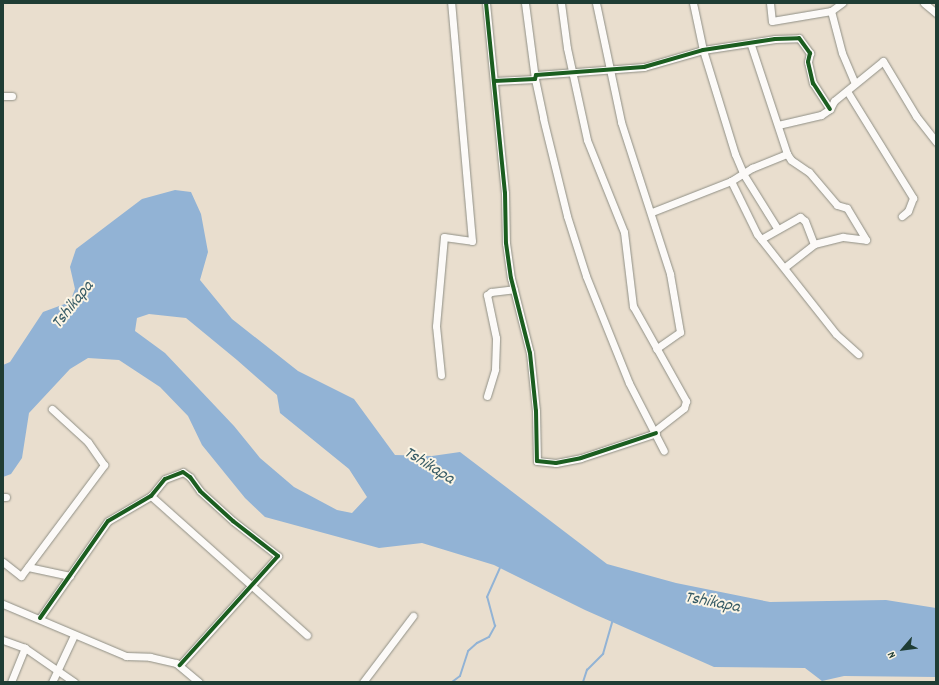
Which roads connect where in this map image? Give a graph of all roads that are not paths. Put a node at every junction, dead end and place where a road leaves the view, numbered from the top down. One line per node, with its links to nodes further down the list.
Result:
1 (451, 3): 37 (street)
2 (486, 3): 17 (street)
3 (525, 3): 16 (street)
4 (561, 3): 15 (street)
5 (596, 3): 14 (street)
6 (693, 3): 13 (street)
7 (770, 3): 10 (street)
8 (842, 3): 10 (street)
9 (924, 3): 11 (street)
10 (831, 11): 18 (street)
11 (936, 13)
12 (751, 45): 13 (street); 22 (street); 23 (street)
13 (704, 50): 14 (street); 26 (street)
14 (610, 70): 15 (street); 28 (street)
15 (572, 74): 16 (street); 35 (street)
16 (535, 79): 17 (street); 40 (street)
17 (494, 81): 34 (street)
18 (855, 83): 19 (street); 24 (street)
19 (847, 91): 22 (street); 29 (street)
20 (3, 96): 21 (street)
21 (12, 96)
22 (830, 109): 23 (street)
23 (778, 125): 25 (street)
24 (936, 142)
25 (787, 154): 26 (street); 32 (street)
26 (744, 174): 27 (street); 30 (street)
27 (731, 181): 28 (street); 31 (street)
28 (652, 212): 35 (street)
29 (902, 216)
30 (777, 228): 31 (street); 32 (street)
31 (761, 239): 33 (street)
32 (814, 244): 33 (street)
33 (785, 267): 36 (street)
34 (514, 289): 38 (street); 40 (street)
35 (656, 350): 40 (street)
36 (858, 354)
37 (441, 374)
38 (487, 396)
39 (52, 409): 44 (street)
40 (655, 432): 41 (street)
41 (664, 451)
42 (151, 496): 45 (street); 46 (street); 46 (street)
43 (3, 562): 44 (street)
44 (28, 567): 45 (street)
45 (70, 576): 49 (street)
46 (249, 586): 51 (street); 54 (street)
47 (3, 604): 49 (street)
48 (413, 616): 60 (street)
49 (40, 618): 50 (street)
50 (74, 635): 54 (street); 55 (street)
51 (307, 635)
52 (3, 640): 53 (street)
53 (26, 648): 55 (street); 56 (street)
54 (180, 665): 59 (street)
55 (58, 670): 57 (street); 58 (street)
56 (11, 682)
57 (52, 682)
58 (74, 682)
59 (199, 682)
60 (363, 682)

